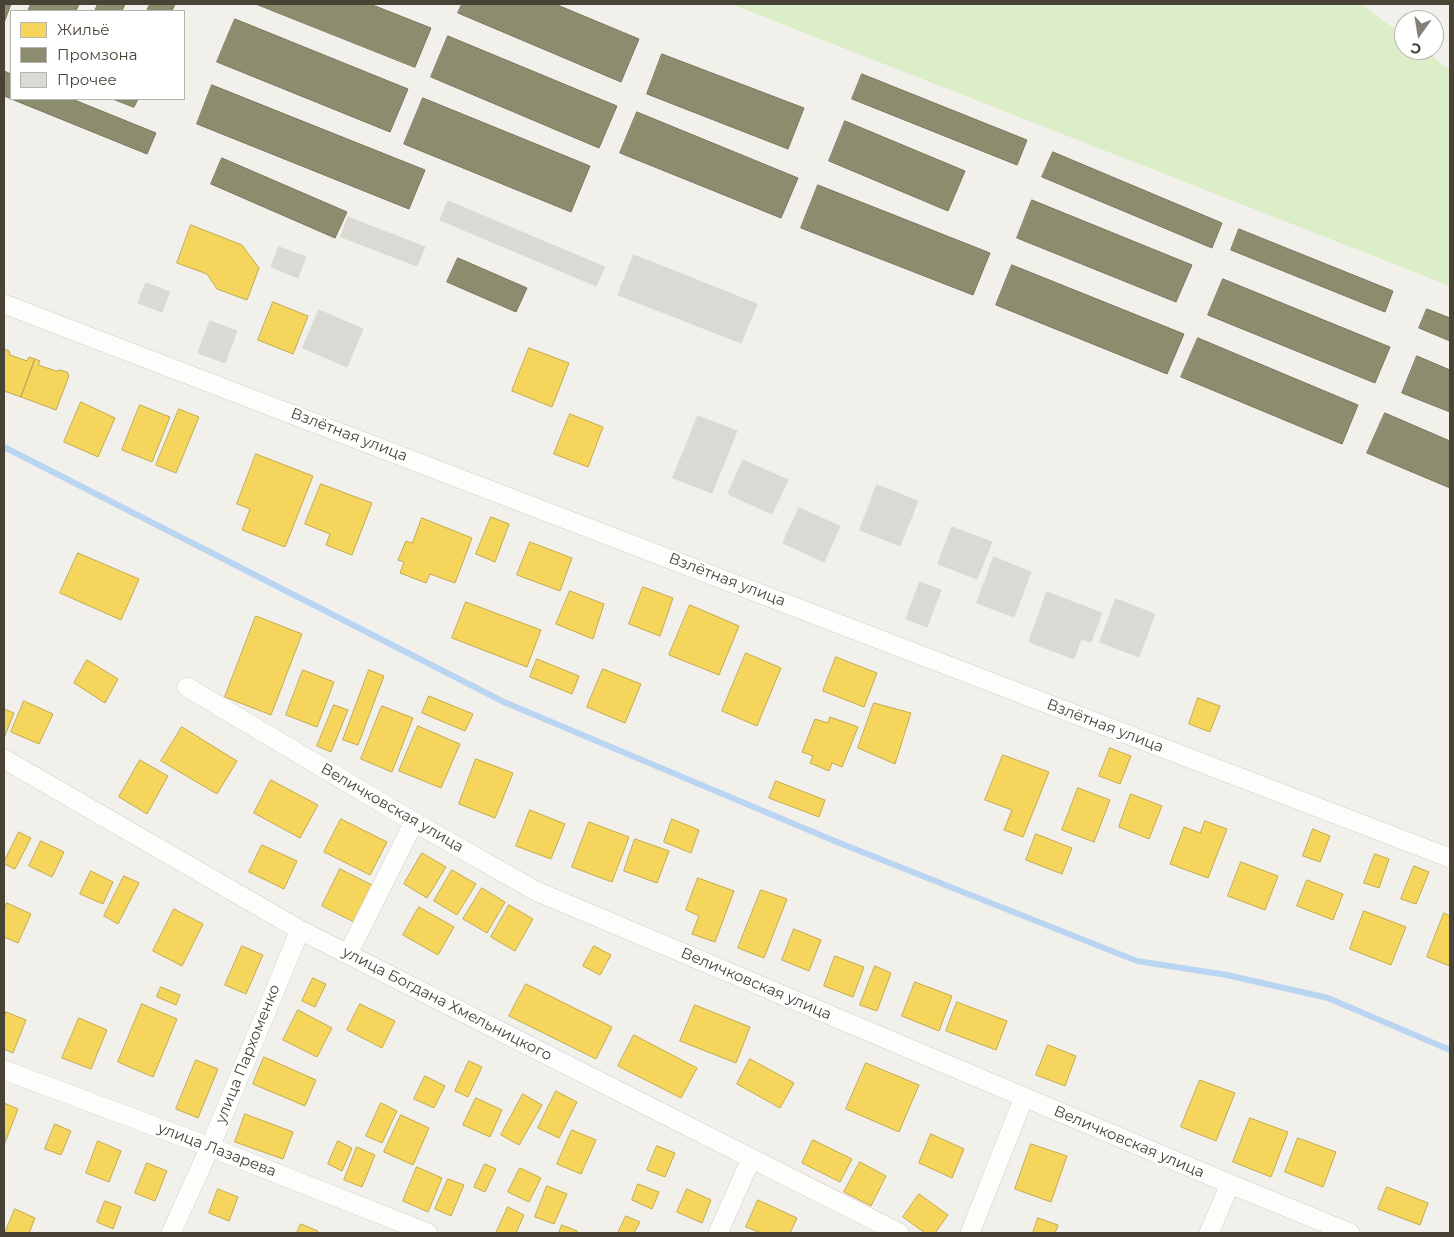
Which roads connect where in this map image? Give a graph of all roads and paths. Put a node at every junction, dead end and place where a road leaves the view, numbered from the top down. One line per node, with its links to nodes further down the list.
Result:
1 (4, 304): 5 (street, Взлётная улица)
2 (188, 687): 4 (street, Величковская улица)
3 (4, 759): 6 (street, улица Богдана Хмельницкого)
4 (414, 822): 7 (street); 9 (street, Величковская улица)
5 (1450, 858)
6 (300, 930): 7 (street, улица Богдана Хмельницкого); 10 (street, улица Пархоменко)
7 (348, 954): 11 (street, улица Богдана Хмельницкого)
8 (4, 1070): 10 (street, улица Лазарева)
9 (1024, 1097): 12 (street, Величковская улица); 17 (street)
10 (210, 1147): 13 (street, улица Пархоменко); 14 (street, улица Лазарева)
11 (751, 1159): 15 (street); 16 (street, улица Богдана Хмельницкого)
12 (1230, 1184): 18 (street); 19 (street, Величковская улица)
13 (171, 1233)
14 (428, 1233)
15 (718, 1233)
16 (899, 1233)
17 (970, 1233)
18 (1209, 1233)
19 (1350, 1233)

